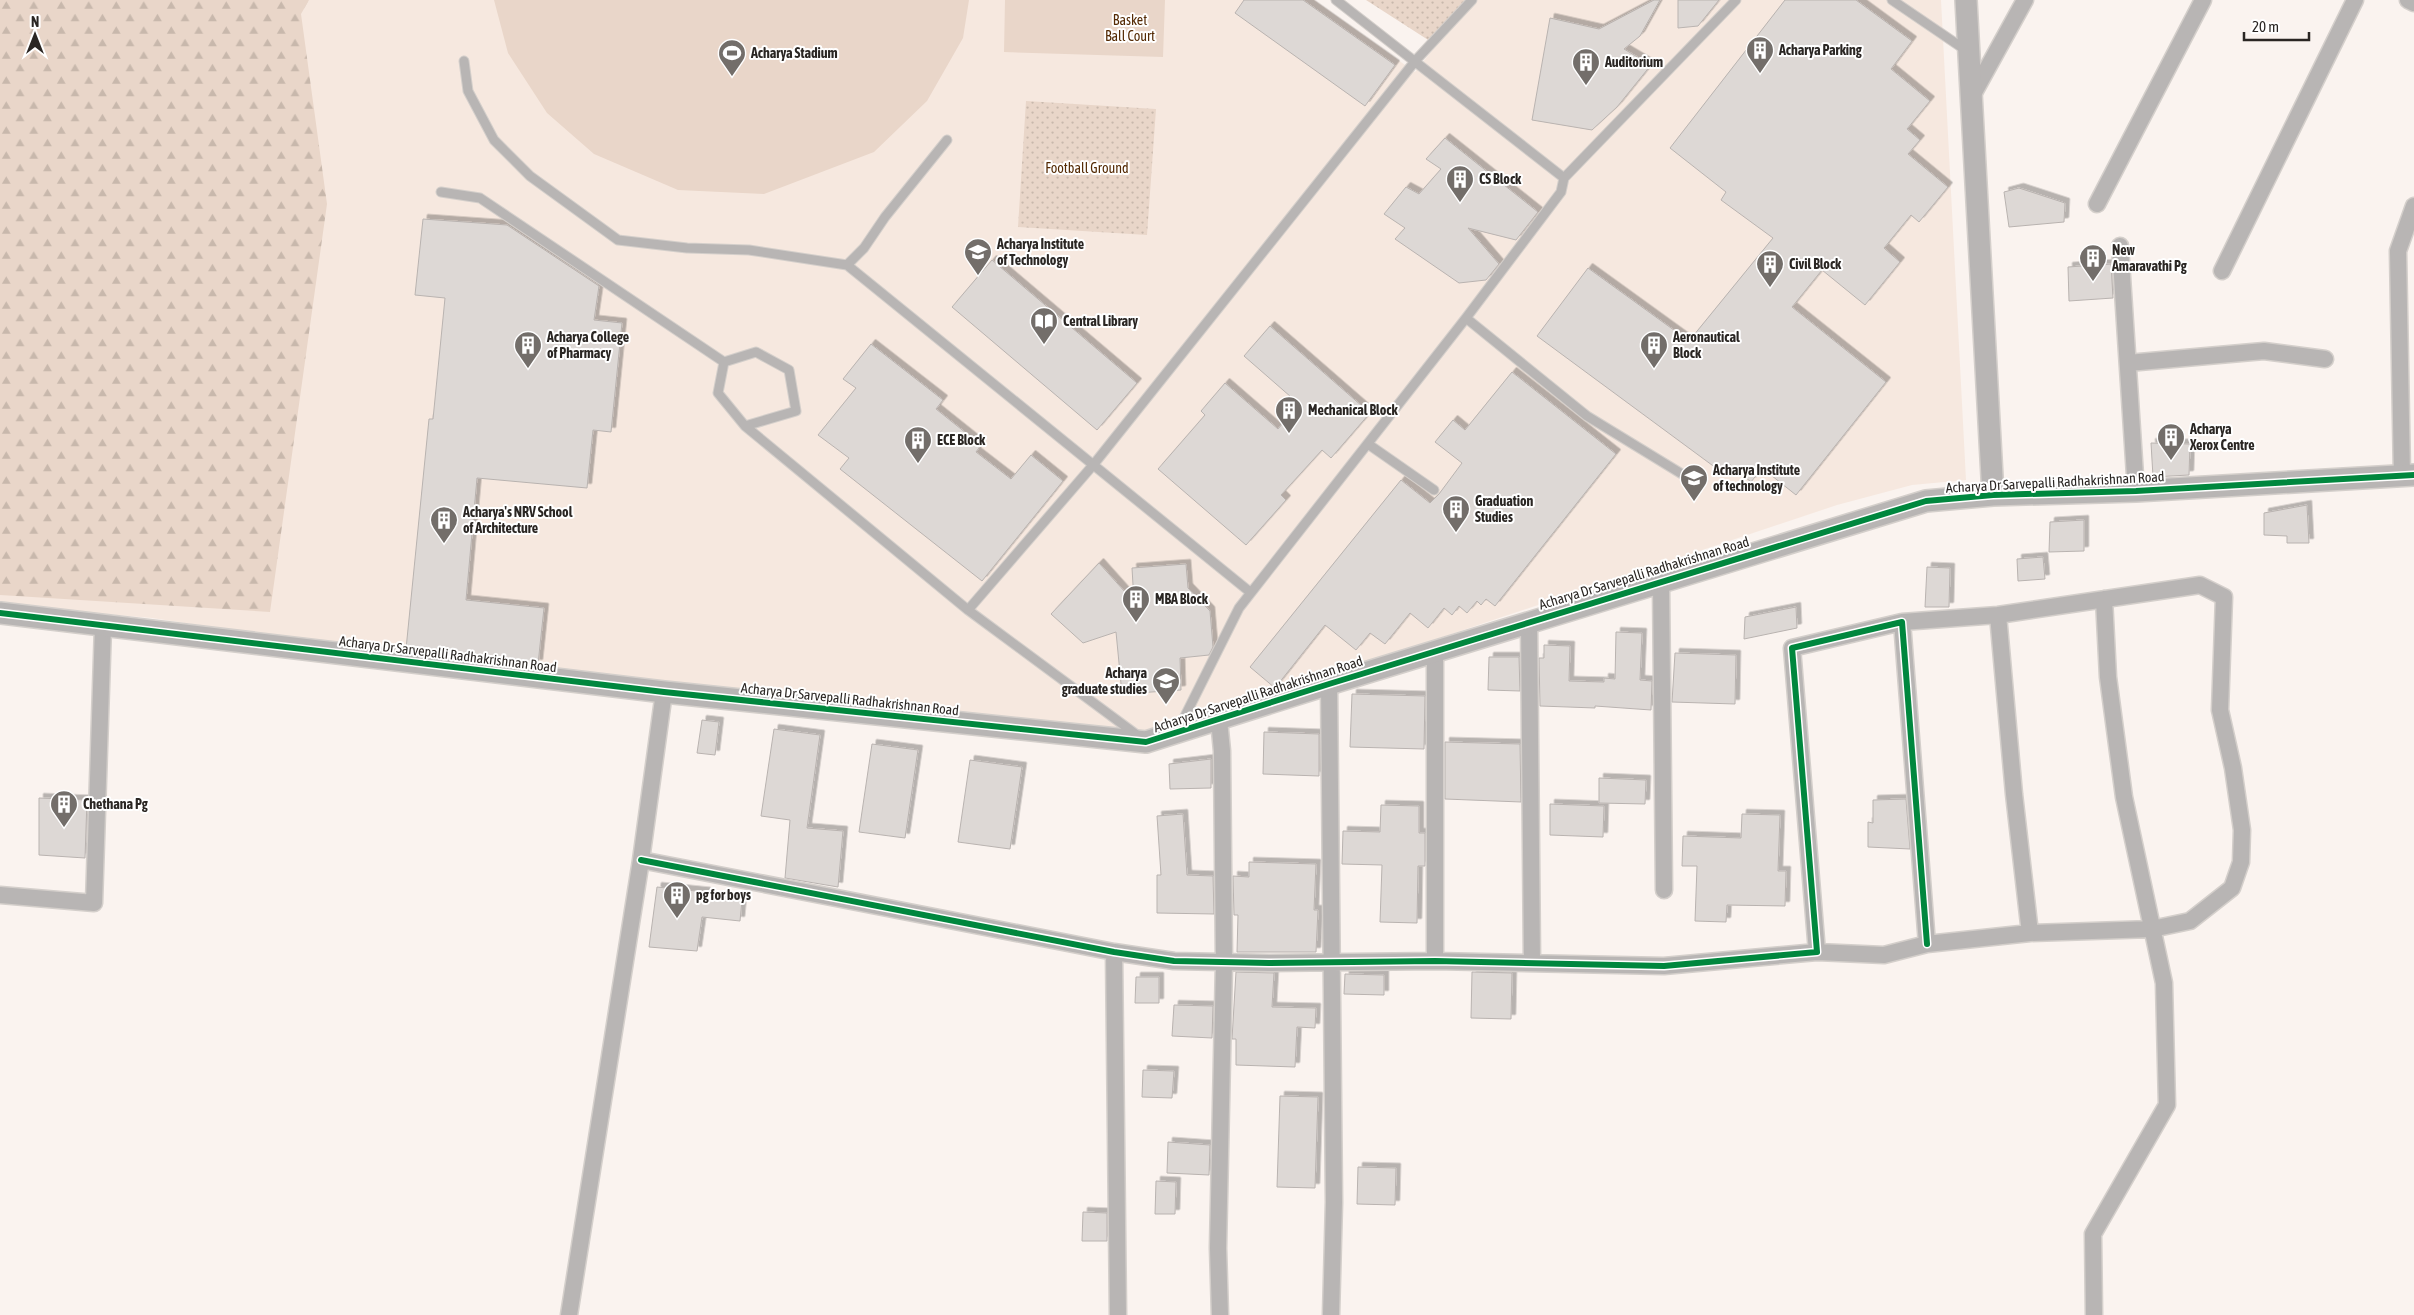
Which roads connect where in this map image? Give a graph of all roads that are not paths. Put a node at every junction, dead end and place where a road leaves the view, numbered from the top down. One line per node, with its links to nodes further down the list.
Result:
1 (1336, 0): 12 (lane)
2 (1472, 0): 12 (lane)
3 (1736, 0): 16 (lane)
4 (1892, 0): 11 (lane)
5 (1966, 0): 11 (street)
6 (2025, 0): 14 (street)
7 (2203, 0): 18 (street)
8 (2355, 0): 22 (street)
9 (2408, 0): 10 (street)
10 (2414, 3)
11 (1969, 53): 14 (street)
12 (1416, 60): 16 (lane); 29 (lane)
13 (464, 61): 21 (lane)
14 (1971, 98): 34 (street)
15 (947, 140): 21 (lane)
16 (1564, 178): 23 (lane)
17 (441, 192): 25 (lane)
18 (2097, 204)
19 (2414, 206): 30 (street)
20 (2120, 246): 26 (street)
21 (847, 265): 29 (lane)
22 (2222, 271)
23 (1466, 318): 28 (lane); 31 (lane)
24 (2325, 358): 26 (street)
25 (724, 362): 27 (lane); 27 (lane)
26 (2128, 363): 33 (street)
27 (746, 426): 38 (lane)
28 (1368, 444): 32 (lane); 36 (lane)
29 (1094, 464): 36 (lane); 38 (lane)
30 (2408, 475): 33 (street, Acharya Dr Sarvepalli Radhakrishnan Road)
31 (1695, 482)
32 (1434, 490)
33 (2136, 491): 34 (street, Acharya Dr Sarvepalli Radhakrishnan Road)
34 (1994, 495): 35 (street, Acharya Dr Sarvepalli Radhakrishnan Road)
35 (1661, 584): 41 (street, Acharya Dr Sarvepalli Radhakrishnan Road); 51 (street)
36 (1250, 592): 48 (lane)
37 (2104, 599): 40 (street); 53 (street); 53 (street)
38 (968, 610): 49 (lane)
39 (0, 613): 43 (street, Acharya Dr Sarvepalli Radhakrishnan Road)
40 (1998, 615): 42 (street); 54 (street)
41 (1529, 622): 44 (street, Acharya Dr Sarvepalli Radhakrishnan Road); 61 (street)
42 (1902, 622): 55 (street); 57 (street)
43 (103, 626): 46 (street, Acharya Dr Sarvepalli Radhakrishnan Road); 52 (street)
44 (1435, 651): 45 (street, Acharya Dr Sarvepalli Radhakrishnan Road); 58 (street)
45 (1329, 684): 47 (street, Acharya Dr Sarvepalli Radhakrishnan Road); 60 (street)
46 (664, 692): 49 (street, Acharya Dr Sarvepalli Radhakrishnan Road); 50 (street)
47 (1219, 720): 48 (street, Acharya Dr Sarvepalli Radhakrishnan Road); 59 (street)
48 (1177, 733): 49 (street, Acharya Dr Sarvepalli Radhakrishnan Road)
49 (1146, 742)
50 (641, 860): 56 (street); 62 (street)
51 (1664, 890)
52 (0, 895)
53 (2152, 929): 54 (street); 66 (street)
54 (2030, 933): 55 (street)
55 (1927, 944): 57 (street)
56 (1114, 952): 59 (street); 63 (street)
57 (1817, 952): 61 (street)
58 (1434, 961): 60 (street); 61 (street)
59 (1224, 962): 60 (street); 64 (street)
60 (1331, 962): 65 (street)
61 (1532, 963)
62 (569, 1315)
63 (1118, 1315)
64 (1220, 1315)
65 (1331, 1315)
66 (2094, 1315)

